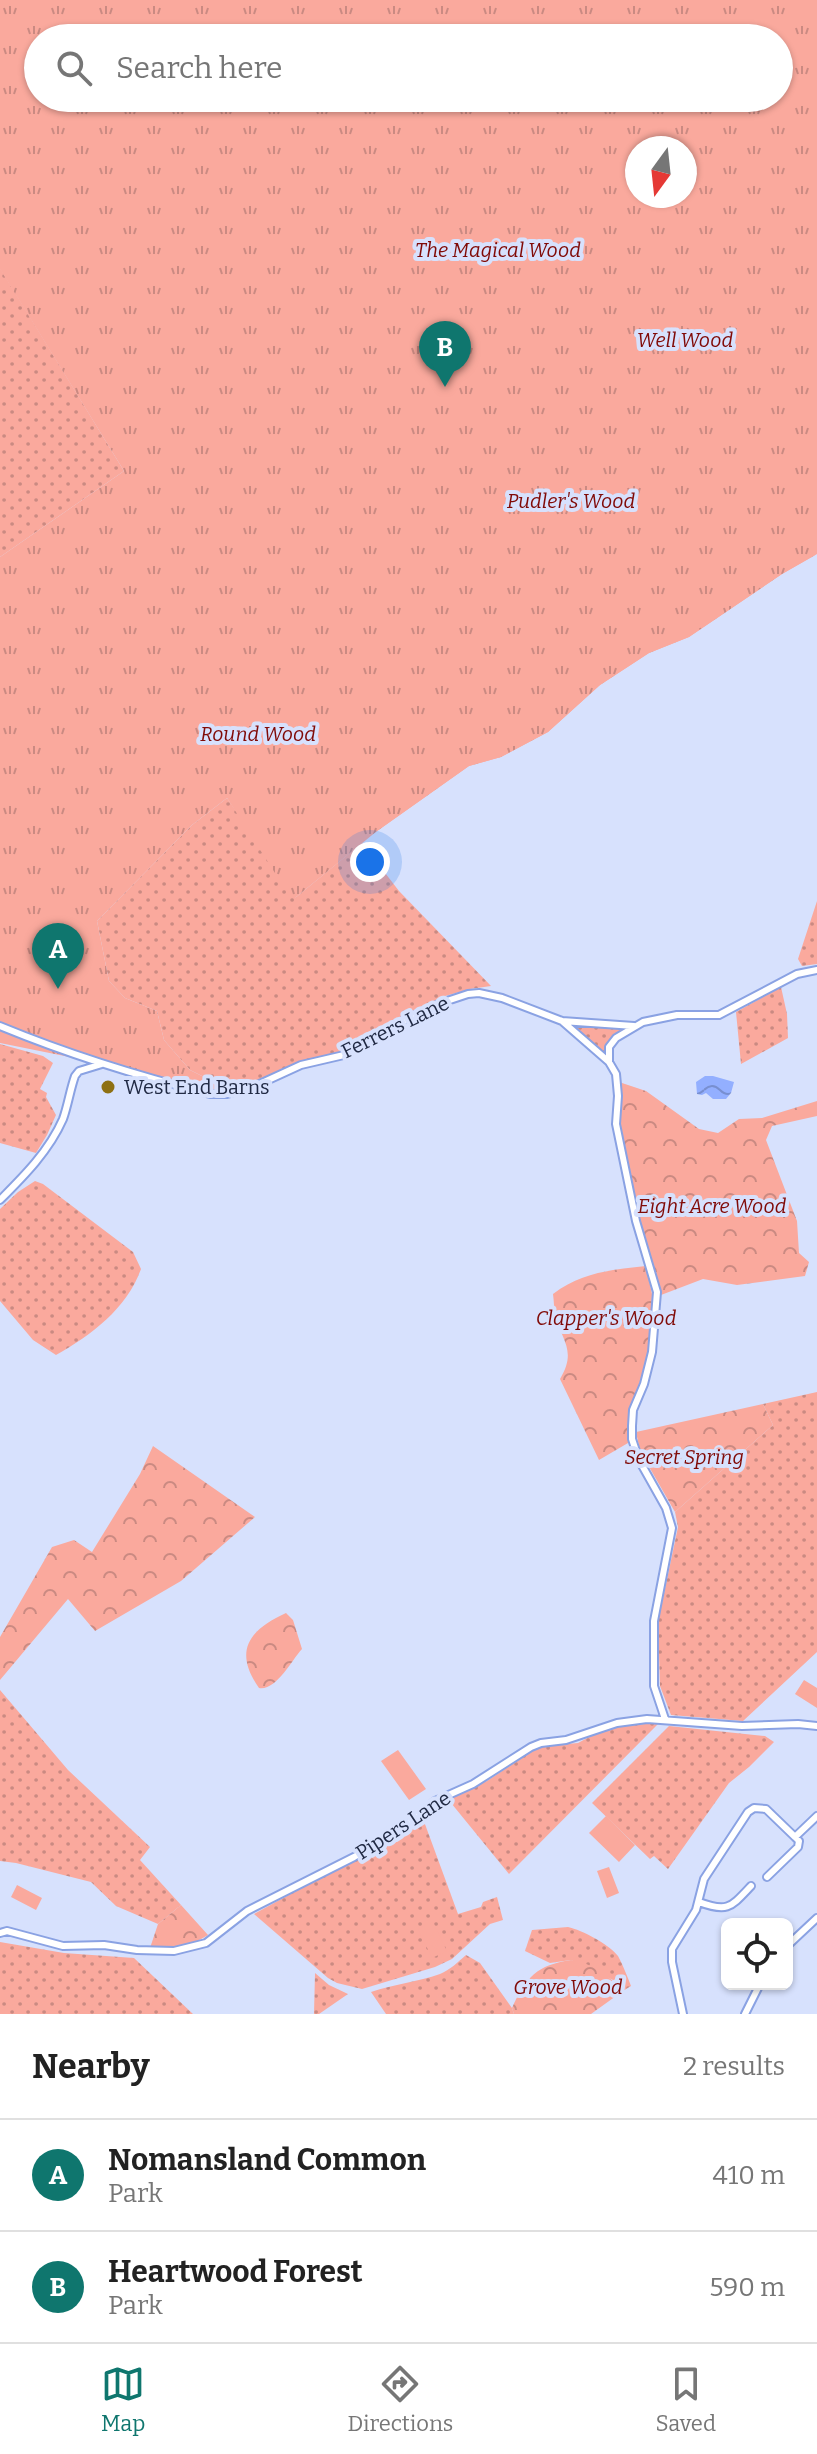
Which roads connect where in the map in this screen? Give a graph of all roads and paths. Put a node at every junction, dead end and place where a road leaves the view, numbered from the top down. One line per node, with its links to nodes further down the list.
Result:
1 (817, 970): 4 (street)
2 (562, 1021): 4 (street, Ferrers Lane); 5 (street, Ferrers Lane); 6 (street, Ferrers Lane)
3 (0, 1026): 6 (street, Ferrers Lane)
4 (634, 1026): 5 (street)
5 (609, 1062): 8 (street)
6 (102, 1064): 7 (street)
7 (0, 1200)
8 (665, 1719): 9 (street, Pipers Lane); 16 (street, Pipers Lane)
9 (817, 1726)
10 (817, 1816): 11 (street)
11 (795, 1837): 12 (street); 14 (street)
12 (767, 1877)
13 (751, 1886): 14 (street)
14 (699, 1902): 19 (street)
15 (817, 1918): 17 (street)
16 (0, 1933)
17 (793, 1940)
18 (757, 1990): 20 (street)
19 (683, 2014)
20 (745, 2014)

